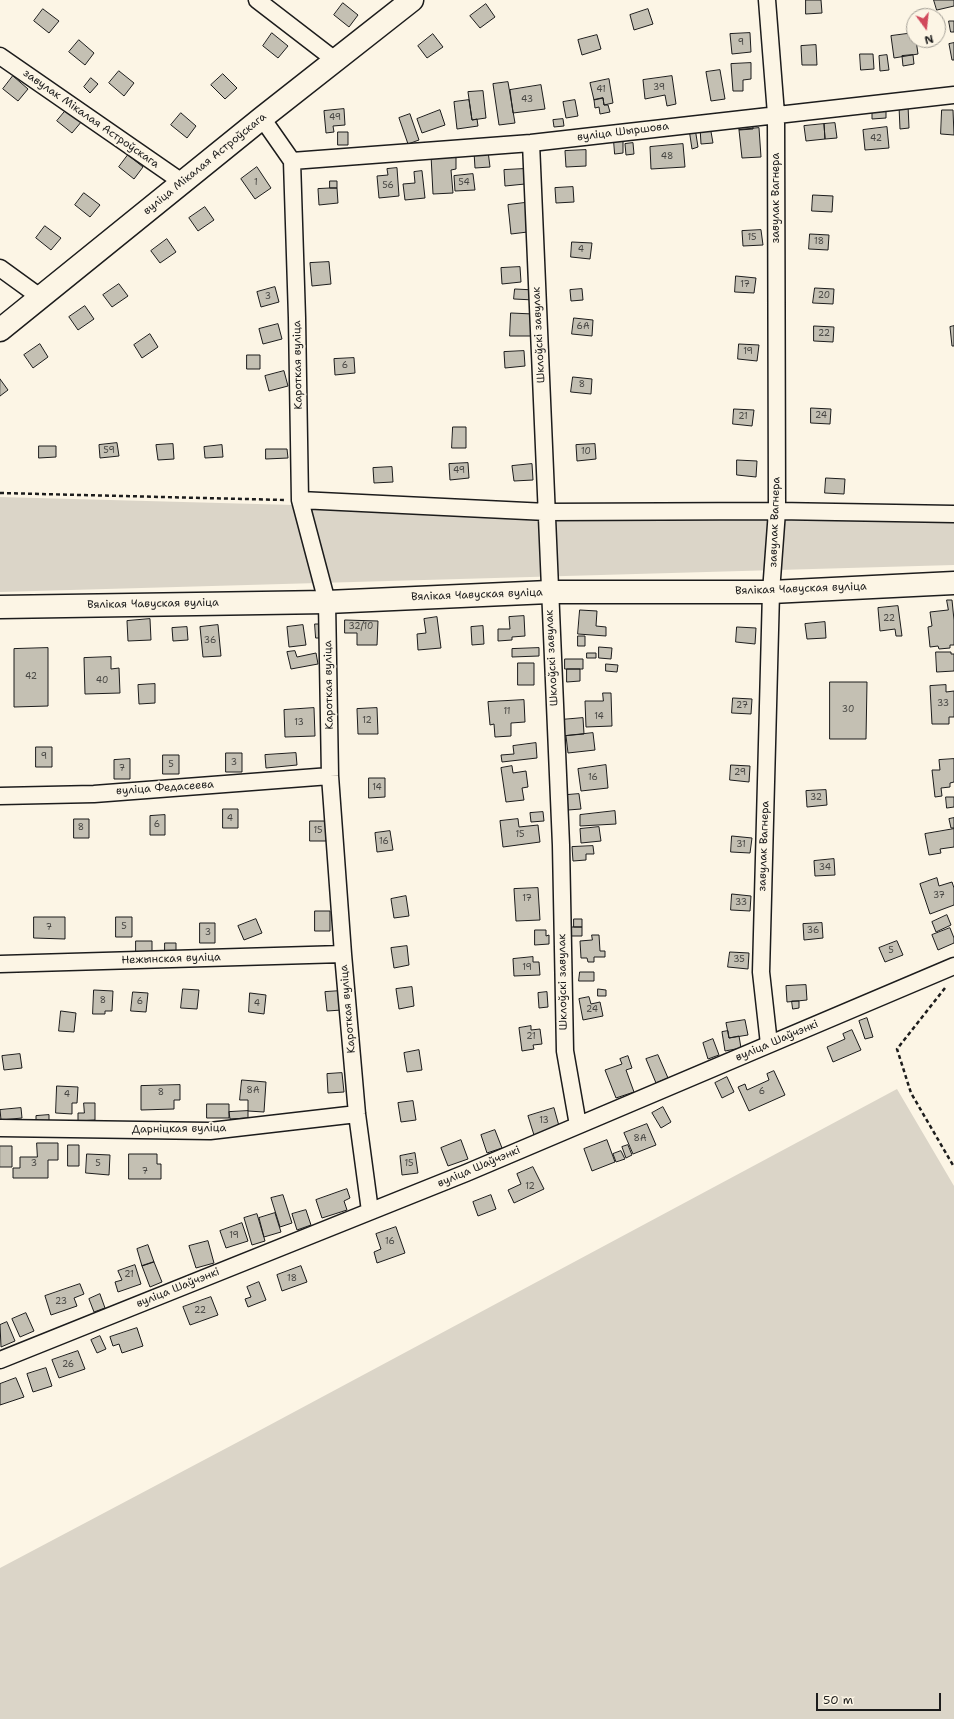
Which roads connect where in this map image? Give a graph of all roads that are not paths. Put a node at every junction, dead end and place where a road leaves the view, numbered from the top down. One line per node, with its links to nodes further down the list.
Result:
1 (257, 0): 5 (street)
2 (412, 0): 5 (main road, вуліца Мікалая Астроўскага)
3 (767, 0): 7 (street, завулак Вагнера)
4 (0, 56): 11 (street, завулак Мікалая Астроўскага)
5 (335, 60): 8 (main road, вуліца Мікалая Астроўскага)
6 (954, 95): 7 (street, вуліца Шыршова)
7 (776, 114): 9 (street, вуліца Шыршова); 16 (street, завулак Вагнера)
8 (262, 118): 10 (street); 11 (main road, вуліца Мікалая Астроўскага)
9 (531, 142): 10 (street, вуліца Шыршова); 17 (street, Шклоўскі завулак)
10 (292, 161): 15 (street, Кароткая вуліца)
11 (182, 182): 13 (main road, вуліца Мікалая Астроўскага)
12 (0, 268): 13 (street)
13 (40, 297): 14 (main road, вуліца Мікалая Астроўскага)
14 (0, 330)
15 (300, 500): 17 (street); 22 (street, Кароткая вуліца)
16 (777, 511): 17 (street); 18 (street); 21 (street, завулак Вагнера)
17 (547, 512): 20 (street, Шклоўскі завулак)
18 (954, 514)
19 (954, 583): 21 (main road, Вялікая Чавуская вуліца)
20 (549, 592): 21 (main road, Вялікая Чавуская вуліца); 22 (main road, Вялікая Чавуская вуліца); 31 (street, Шклоўскі завулак)
21 (771, 592): 29 (street, завулак Вагнера)
22 (327, 602): 23 (main road, Вялікая Чавуская вуліца); 24 (street, Кароткая вуліца)
23 (0, 607)
24 (330, 776): 25 (street, вуліца Федасеева); 26 (street, Кароткая вуліца)
25 (0, 796)
26 (343, 954): 27 (street, Нежынская вуліца); 30 (street, Кароткая вуліца)
27 (0, 964)
28 (954, 966): 29 (street, вуліца Шаўчэнкі)
29 (769, 1044): 31 (street, вуліца Шаўчэнкі)
30 (358, 1114): 32 (street, Дарніцкая вуліца); 33 (street, Кароткая вуліца)
31 (578, 1125): 33 (street, вуліца Шаўчэнкі)
32 (0, 1128)
33 (370, 1211): 34 (street, вуліца Шаўчэнкі)
34 (0, 1360)

